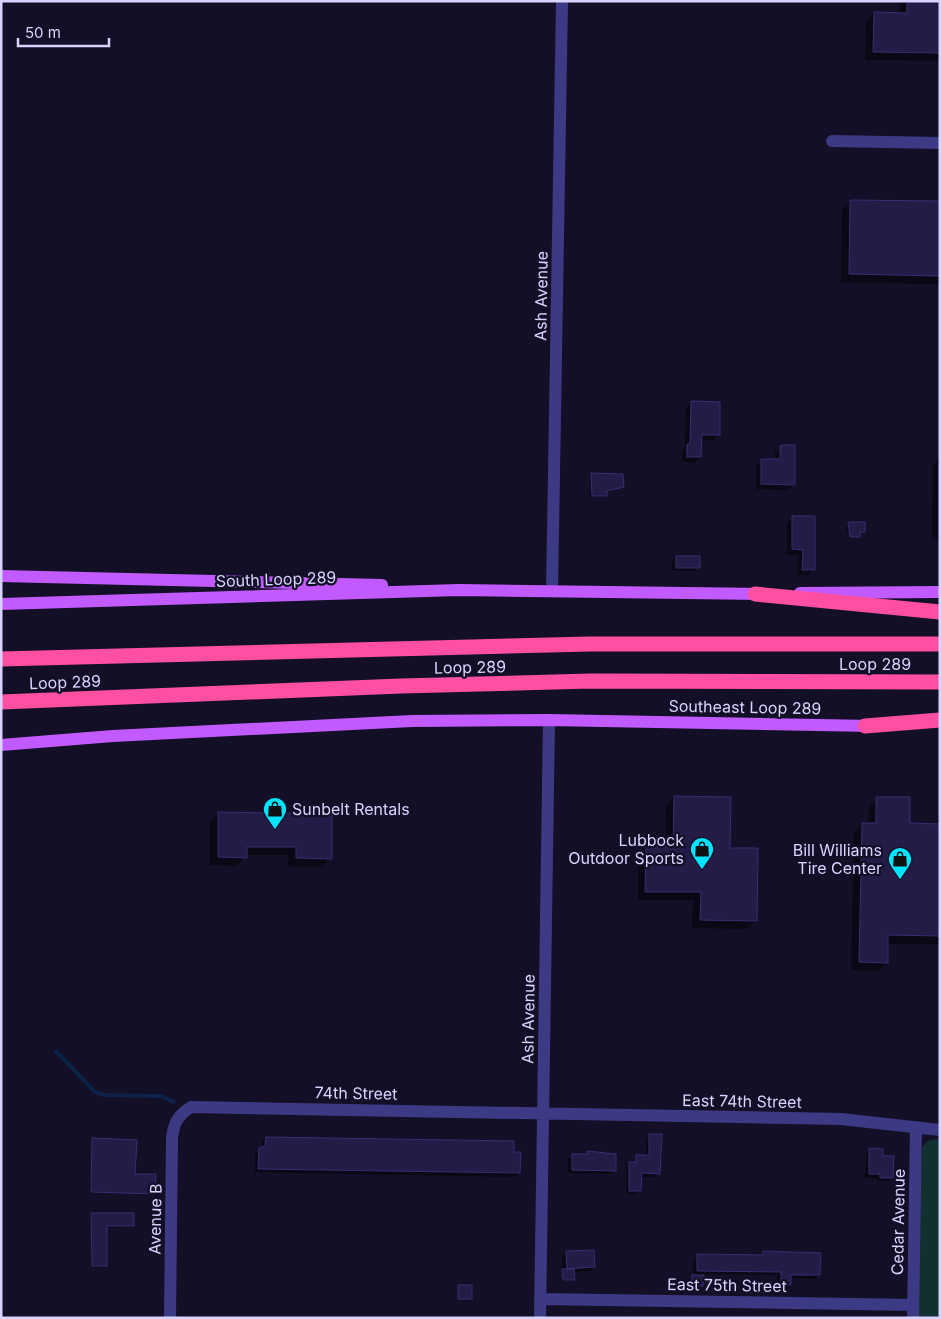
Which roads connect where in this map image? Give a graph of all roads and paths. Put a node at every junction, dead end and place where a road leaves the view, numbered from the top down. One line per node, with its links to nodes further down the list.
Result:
1 (562, 1): 6 (street, Ash Avenue)
2 (832, 141): 3 (street)
3 (940, 143)
4 (1, 576): 5 (main road)
5 (459, 590): 6 (main road, South Loop 289); 9 (main road, South Loop 289)
6 (552, 591): 8 (main road)
7 (940, 592): 8 (main road)
8 (755, 594): 10 (highway)
9 (1, 604)
10 (940, 612)
11 (940, 644): 12 (highway, Loop 289)
12 (1, 659)
13 (940, 682): 14 (highway, Loop 289)
14 (1, 702)
15 (549, 720): 17 (main road, Southeast Loop 289); 19 (main road); 22 (street, Ash Avenue)
16 (940, 720): 17 (highway)
17 (865, 726): 18 (main road, Southeast Loop 289)
18 (940, 727)
19 (113, 736): 20 (main road); 21 (main road)
20 (1, 745)
21 (1, 753)
22 (543, 1114): 23 (street, 74th Street); 24 (street, East 74th Street); 26 (street, Ash Avenue)
23 (175, 1122): 28 (street, Avenue B)
24 (916, 1126): 25 (street, East 74th Street); 27 (street, Cedar Avenue)
25 (940, 1130)
26 (540, 1298): 27 (street, East 75th Street); 29 (street, Ash Avenue)
27 (913, 1305): 30 (street, Cedar Avenue)
28 (170, 1318)
29 (540, 1318)
30 (912, 1318)

